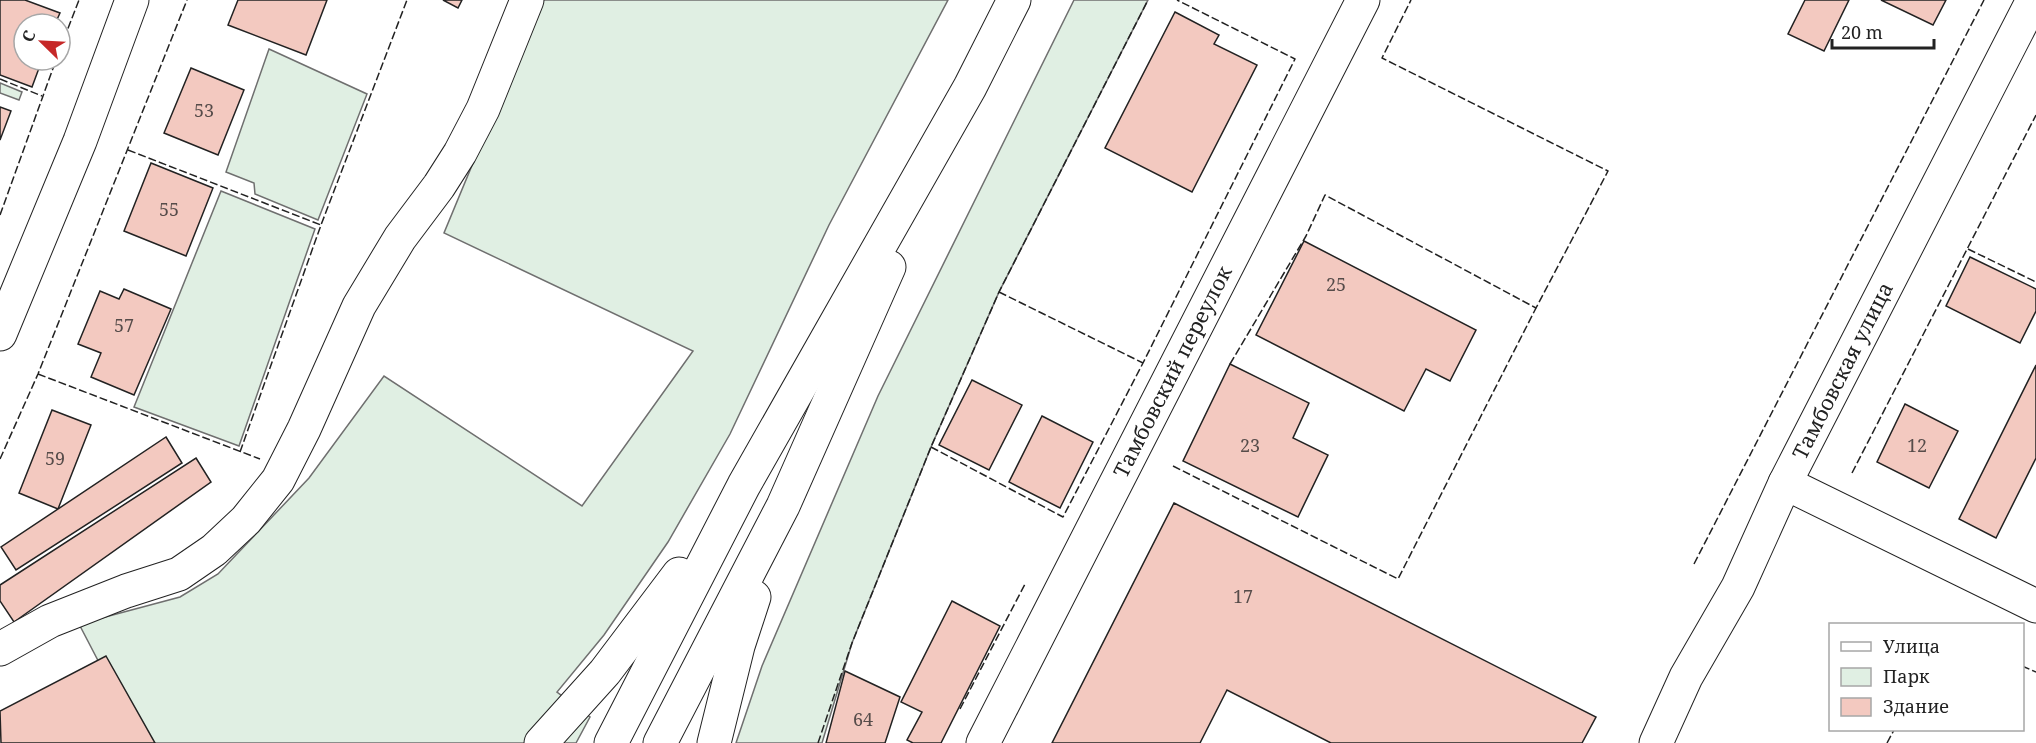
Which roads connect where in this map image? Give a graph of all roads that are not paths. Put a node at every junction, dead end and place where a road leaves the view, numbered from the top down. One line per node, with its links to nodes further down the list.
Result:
1 (132, 0): 7 (main road)
2 (527, 0): 12 (main road)
3 (1014, 0): 6 (main road)
4 (1363, 0): 17 (main road, Тамбовский переулок)
5 (2033, 0): 8 (main road, Тамбовская улица)
6 (970, 87): 9 (main road); 10 (main road)
7 (0, 334)
8 (1785, 483): 11 (main road); 18 (main road, Тамбовская улица)
9 (744, 485): 13 (main road); 14 (main road)
10 (783, 506): 15 (main road); 16 (main road)
11 (2036, 606)
12 (0, 649)
13 (541, 743)
14 (611, 743)
15 (660, 743)
16 (714, 743)
17 (983, 743)
18 (1656, 743)

